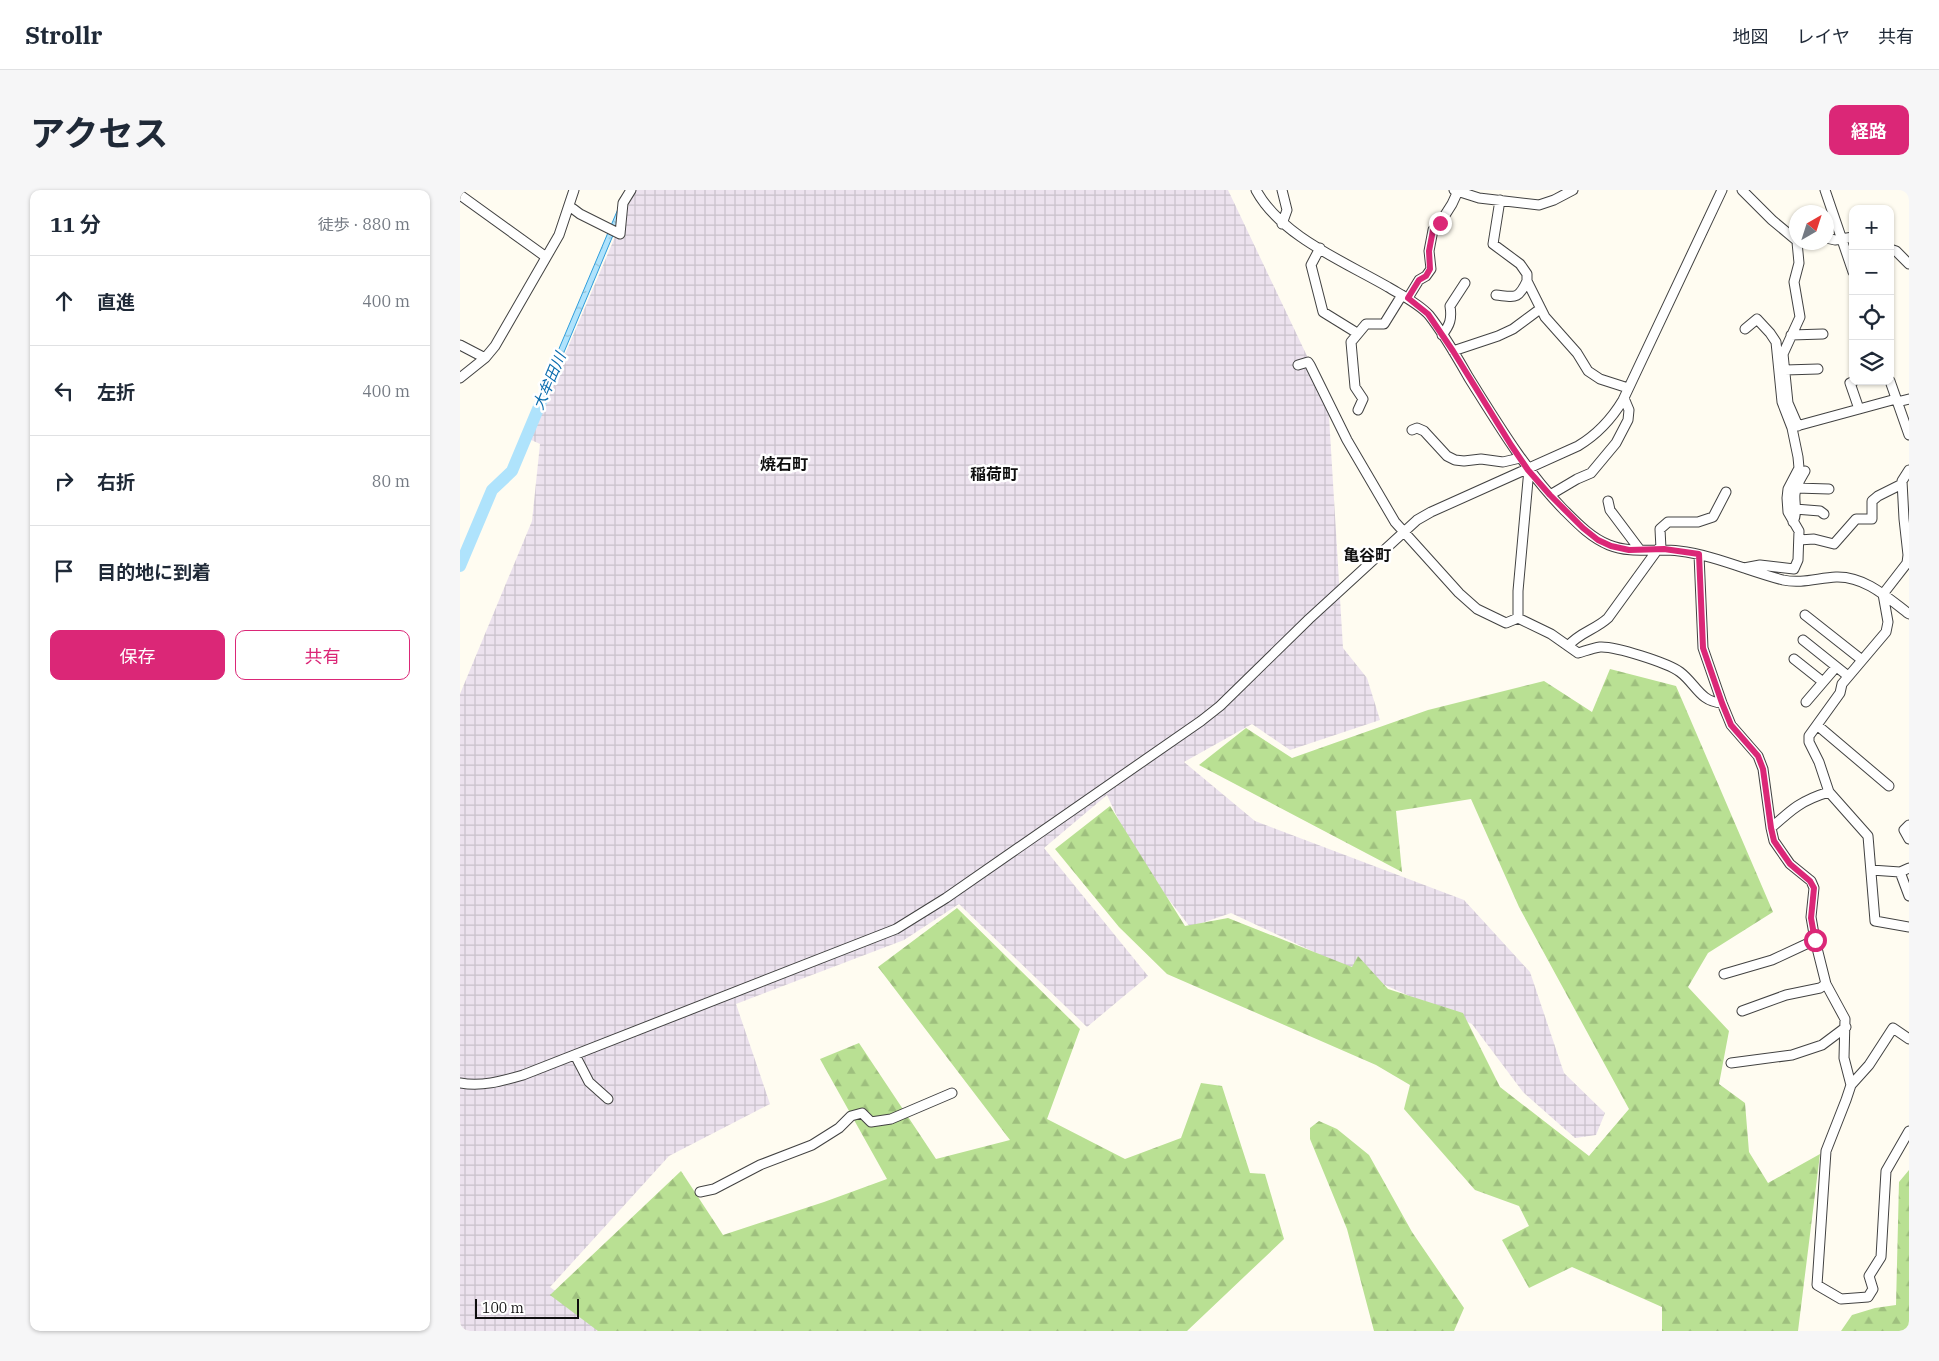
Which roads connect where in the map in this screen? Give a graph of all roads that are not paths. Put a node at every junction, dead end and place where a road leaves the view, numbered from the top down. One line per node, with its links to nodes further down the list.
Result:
1 (574, 190): 22 (street)
2 (631, 190): 13 (street)
3 (1256, 190): 14 (street)
4 (1282, 190): 14 (street)
5 (1506, 190): 12 (street)
6 (1573, 190): 12 (street)
7 (1722, 190): 44 (street)
8 (1742, 190): 15 (street)
9 (1825, 190): 18 (street)
10 (1456, 191): 12 (street); 28 (street)
11 (460, 195): 22 (street)
12 (1502, 200): 25 (street)
13 (572, 208)
14 (1282, 224): 19 (street)
15 (1789, 234)
16 (1834, 238): 18 (street)
17 (1849, 238): 18 (street)
18 (1842, 239): 23 (street)
19 (1320, 248): 28 (street); 31 (street)
20 (1798, 250): 34 (street)
21 (1893, 250): 24 (street)
22 (546, 256): 37 (street)
23 (1849, 260)
24 (1909, 264)
25 (1527, 281): 27 (street); 29 (street)
26 (1465, 283): 33 (street)
27 (1496, 295)
28 (1405, 297): 31 (street); 33 (street)
29 (1540, 309): 36 (street); 44 (street)
30 (1745, 329): 50 (street)
31 (1357, 333): 48 (street)
32 (1823, 334): 34 (street)
33 (1442, 335): 36 (street)
34 (1791, 335): 40 (street)
35 (460, 345): 37 (street)
36 (1453, 351): 53 (street)
37 (485, 358): 41 (street)
38 (1298, 365): 66 (street)
39 (1818, 369): 40 (street)
40 (1785, 370): 50 (street)
41 (460, 378)
42 (1851, 385): 49 (street)
43 (1891, 385): 47 (street)
44 (1628, 388): 45 (street)
45 (1624, 398): 54 (street); 61 (street)
46 (1909, 399): 47 (street)
47 (1897, 401): 49 (street); 52 (street)
48 (1358, 410)
49 (1859, 410): 50 (street)
50 (1795, 427): 65 (street)
51 (1412, 430): 53 (street)
52 (1909, 435)
53 (1520, 458): 54 (street)
54 (1528, 470): 61 (street); 66 (street); 75 (street)
55 (1909, 470): 57 (street)
56 (1805, 471): 58 (street)
57 (1902, 484): 67 (street); 72 (street)
58 (1796, 488): 59 (street); 63 (street)
59 (1828, 489)
60 (1726, 492): 68 (street)
61 (1550, 495): 69 (street)
62 (1608, 501): 69 (street)
63 (1796, 510): 64 (street); 65 (street)
64 (1824, 514)
65 (1793, 522): 67 (street)
66 (1403, 532): 75 (street); 102 (street)
67 (1799, 540): 71 (street)
68 (1659, 549): 69 (street); 70 (street); 77 (street)
69 (1640, 550)
70 (1699, 554): 71 (street); 84 (street)
71 (1741, 568): 72 (street)
72 (1883, 594): 73 (street); 79 (street)
73 (1909, 614)
74 (1805, 615): 79 (street)
75 (1518, 618): 77 (street)
76 (1803, 640): 80 (street)
77 (1568, 646): 84 (street)
78 (1794, 659): 82 (street)
79 (1862, 660): 81 (street)
80 (1836, 666): 81 (street); 82 (street)
81 (1848, 676): 85 (street)
82 (1823, 682): 83 (street)
83 (1806, 702)
84 (1722, 703): 89 (street)
85 (1817, 726): 86 (street); 87 (street)
86 (1889, 786)
87 (1829, 792): 89 (street); 92 (street)
88 (1909, 825): 90 (street)
89 (1771, 828): 96 (street)
90 (1909, 839)
91 (1909, 868): 93 (street)
92 (1871, 870): 93 (street); 95 (street)
93 (1900, 872): 94 (street)
94 (1909, 896)
95 (1909, 927)
96 (1815, 940): 97 (street); 98 (street)
97 (1724, 974)
98 (1826, 984): 99 (street); 100 (street)
99 (1742, 1011)
100 (1846, 1027): 103 (street); 105 (street)
101 (1909, 1039): 105 (street)
102 (575, 1055): 104 (street); 107 (street)
103 (1731, 1063)
104 (460, 1083)
105 (1851, 1085): 108 (street)
106 (952, 1093): 109 (street)
107 (608, 1099)
108 (1909, 1131)
109 (700, 1192)

